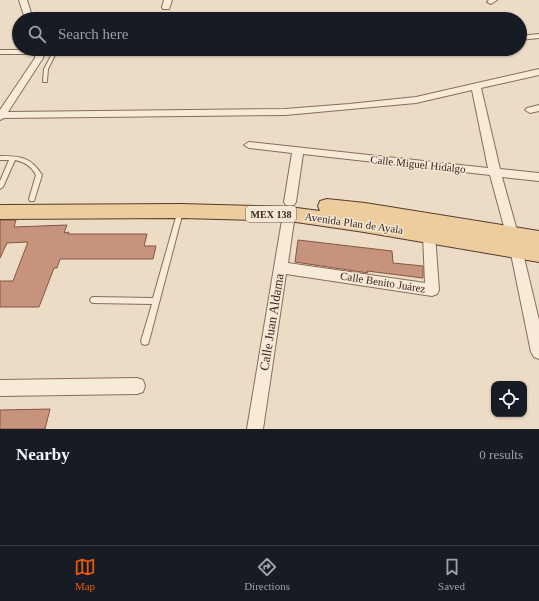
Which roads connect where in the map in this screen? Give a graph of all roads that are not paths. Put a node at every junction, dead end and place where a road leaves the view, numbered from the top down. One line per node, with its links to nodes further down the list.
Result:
1 (23, 0): 2 (street)
2 (27, 12)
3 (539, 36): 4 (street)
4 (527, 37)
5 (12, 51): 6 (street)
6 (0, 52)
7 (39, 56): 12 (street)
8 (52, 56): 10 (lane)
9 (539, 72): 11 (street)
10 (46, 81)
11 (476, 87): 12 (street); 17 (street)
12 (1, 115)
13 (249, 145): 14 (street, Calle Miguel Hidalgo)
14 (298, 150): 17 (street, Calle Miguel Hidalgo); 22 (street, Calle Juan Aldama)
15 (0, 158): 16 (lane)
16 (13, 158): 19 (lane); 21 (lane)
17 (495, 173): 18 (street, Calle Miguel Hidalgo); 27 (street)
18 (539, 177)
19 (0, 187)
20 (0, 199): 21 (main road, Avenida Plan de Ayala / MEX 138)
21 (32, 199): 22 (main road, Avenida Plan de Ayala / MEX 138)
22 (289, 208): 23 (main road, Avenida Plan de Ayala / MEX 138); 25 (main road, Avenida Plan de Ayala / MEX 138); 27 (main road, Avenida Plan de Ayala / MEX 138); 29 (street, Calle Juan Aldama)
23 (180, 211): 24 (main road, Avenida Plan de Ayala / MEX 138); 31 (lane)
24 (0, 212)
25 (429, 234): 27 (main road, Avenida Plan de Ayala / MEX 138); 29 (street, Calle Benito Juárez)
26 (539, 239): 27 (main road, Avenida Plan de Ayala / MEX 138)
27 (514, 242): 28 (main road, Avenida Plan de Ayala / MEX 138); 32 (street)
28 (539, 254)
29 (280, 266): 37 (street, Calle Juan Aldama)
30 (93, 300): 31 (lane)
31 (156, 301): 33 (lane)
32 (534, 306): 34 (street)
33 (145, 341)
34 (539, 352)
35 (137, 386): 36 (street)
36 (0, 388)
37 (255, 429)

